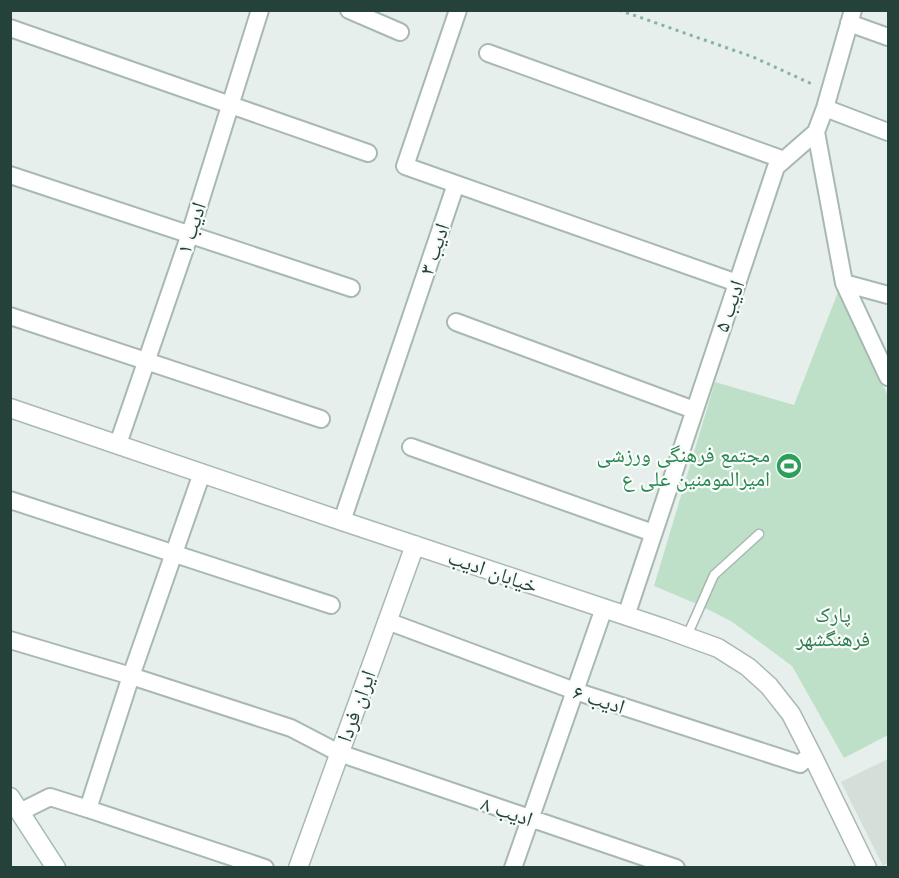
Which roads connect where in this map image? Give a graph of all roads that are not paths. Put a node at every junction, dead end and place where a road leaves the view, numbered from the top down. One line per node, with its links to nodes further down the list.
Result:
1 (260, 10): 9 (street, ادیب ۱)
2 (349, 10): 6 (street)
3 (458, 10): 16 (street)
4 (851, 17): 7 (street); 10 (street, ادیب ۵)
5 (10, 28): 9 (street)
6 (400, 32)
7 (888, 37)
8 (488, 53): 14 (street)
9 (231, 106): 13 (street); 17 (street, ادیب ۱)
10 (825, 108): 11 (street, ادیب ۵); 12 (street)
11 (816, 132): 14 (street, ادیب ۵); 19 (street)
12 (888, 132)
13 (368, 153)
14 (784, 160): 18 (street, ادیب ۵)
15 (10, 174): 17 (street)
16 (456, 184): 18 (street); 33 (street, ادیب ۳)
17 (190, 234): 20 (street); 24 (street, ادیب ۱)
18 (737, 283): 27 (street, ادیب ۵)
19 (844, 283): 21 (street); 25 (street)
20 (351, 288)
21 (888, 294)
22 (10, 316): 24 (street)
23 (456, 322): 27 (street)
24 (146, 362): 28 (street); 29 (street, ادیب ۱)
25 (888, 377)
26 (10, 408): 29 (street, خیابان ادیب)
27 (694, 410): 34 (street, ادیب ۵)
28 (321, 419)
29 (118, 444): 31 (street, خیابان ادیب)
30 (411, 447): 34 (street)
31 (202, 473): 33 (street, خیابان ادیب); 37 (street)
32 (10, 500): 37 (street)
33 (342, 521): 36 (street, خیابان ادیب)
34 (653, 533): 40 (street, ادیب ۵)
35 (759, 534): 42 (lane)
36 (415, 545): 39 (street, خیابان ادیب); 41 (street, ایران فردا)
37 (174, 554): 38 (street); 44 (street)
38 (331, 605)
39 (604, 608): 40 (street, خیابان ادیب); 45 (street)
40 (626, 616): 42 (street, خیابان ادیب)
41 (387, 621): 45 (street, ادیب ۶); 46 (street, ایران فردا)
42 (686, 637): 47 (street, خیابان ادیب)
43 (10, 640): 44 (street, ادیب ۸)
44 (131, 676): 46 (street, ادیب ۸); 49 (street)
45 (575, 691): 47 (street, ادیب ۶); 50 (street)
46 (339, 753): 50 (street, ادیب ۸); 53 (street, ایران فردا)
47 (812, 754): 56 (street, خیابان ادیب)
48 (15, 805): 49 (street); 51 (street)
49 (88, 808): 52 (street)
50 (530, 818): 54 (street); 55 (street, ادیب ۸)
51 (56, 867)
52 (265, 867)
53 (298, 867)
54 (513, 867)
55 (676, 867)
56 (867, 867)

